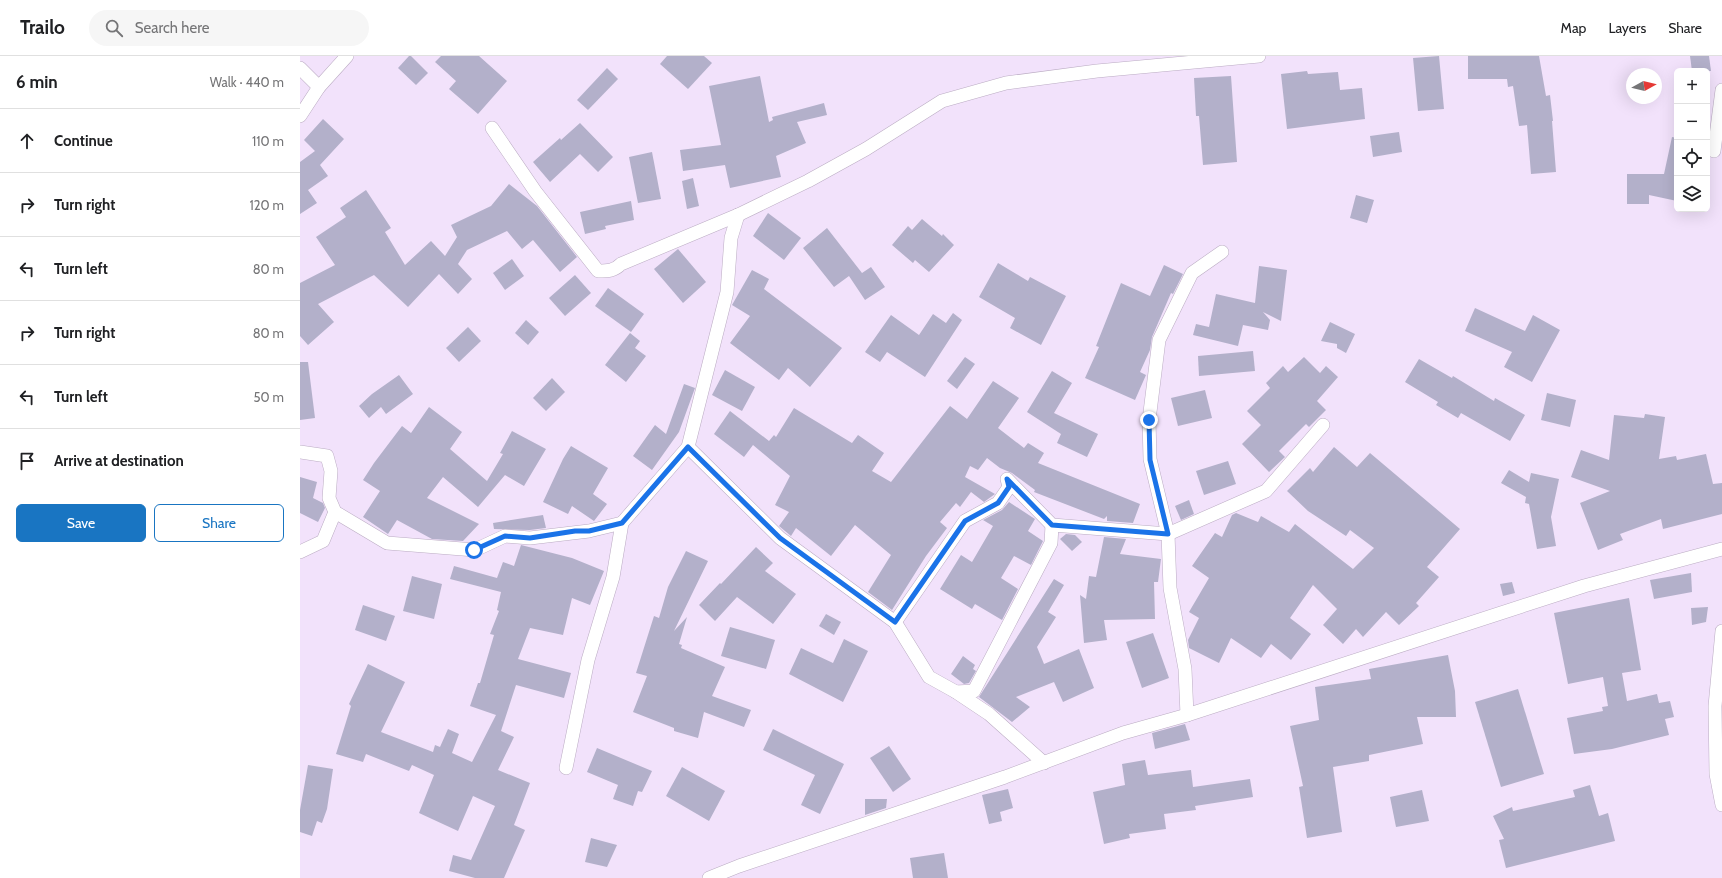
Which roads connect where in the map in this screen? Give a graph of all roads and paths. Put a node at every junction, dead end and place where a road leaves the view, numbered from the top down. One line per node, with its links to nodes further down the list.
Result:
1 (347, 56): 4 (street)
2 (1259, 56): 9 (street)
3 (300, 68): 4 (street)
4 (320, 87): 6 (street)
5 (1722, 90): 8 (street)
6 (300, 116)
7 (492, 128): 9 (street)
8 (1714, 151)
9 (738, 215): 12 (street)
10 (1222, 252): 17 (street)
11 (1323, 425): 17 (street)
12 (688, 447): 15 (street); 20 (street)
13 (300, 452): 14 (street)
14 (335, 512): 15 (street); 19 (street)
15 (622, 523): 25 (street)
16 (1052, 525): 17 (street); 20 (street); 22 (street)
17 (1168, 534): 23 (street)
18 (1722, 549): 23 (street)
19 (300, 552)
20 (895, 622): 22 (street)
21 (1722, 631): 26 (street)
22 (956, 692): 24 (street)
23 (1188, 715): 24 (street)
24 (1044, 763): 27 (street)
25 (566, 768)
26 (1722, 805)
27 (709, 878)

